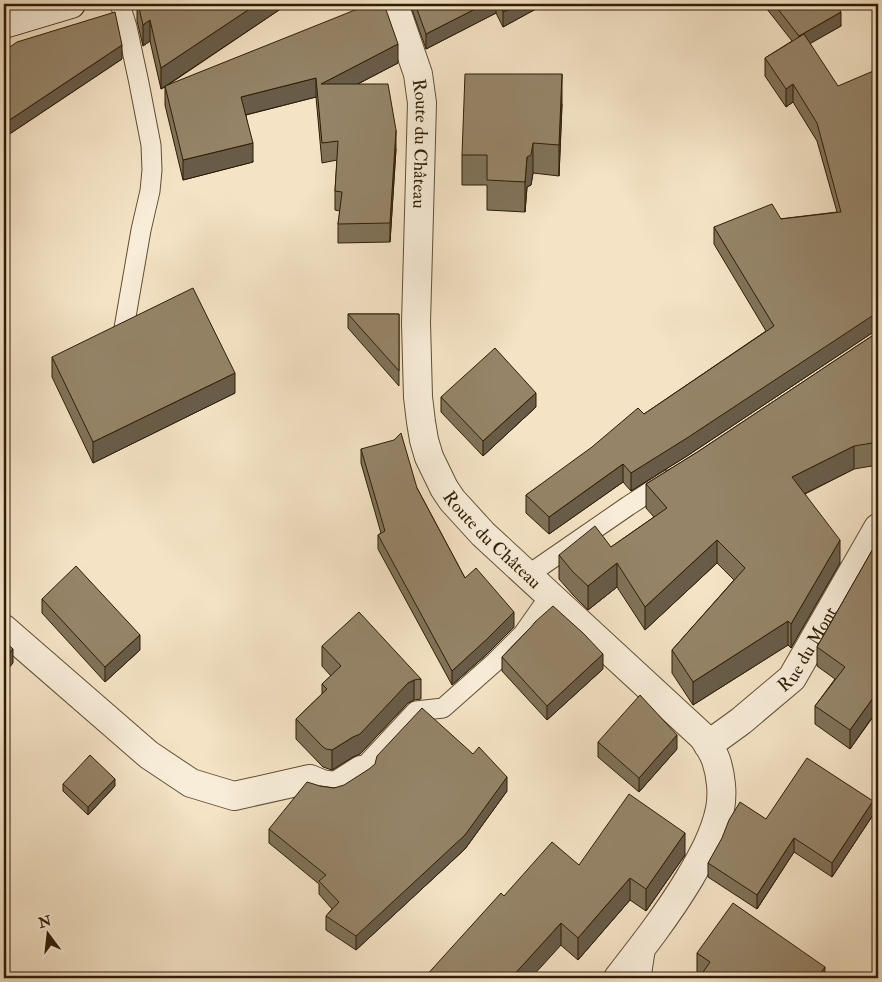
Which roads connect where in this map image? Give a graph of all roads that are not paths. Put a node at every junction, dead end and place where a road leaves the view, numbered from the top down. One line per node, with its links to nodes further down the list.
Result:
1 (70, 4): 4 (street)
2 (120, 4): 5 (lane)
3 (394, 4): 8 (street, Route du Château)
4 (4, 24)
5 (124, 328)
6 (684, 470): 8 (lane)
7 (878, 528): 11 (street, Rue du Mont)
8 (528, 575): 9 (street, Route du Château)
9 (551, 597): 11 (street, Route du Château); 12 (lane)
10 (4, 629): 12 (street)
11 (708, 744): 13 (street, Route du Château)
12 (361, 770)
13 (646, 941): 14 (street, Route du Château); 15 (lane)
14 (618, 978)
15 (640, 978)

